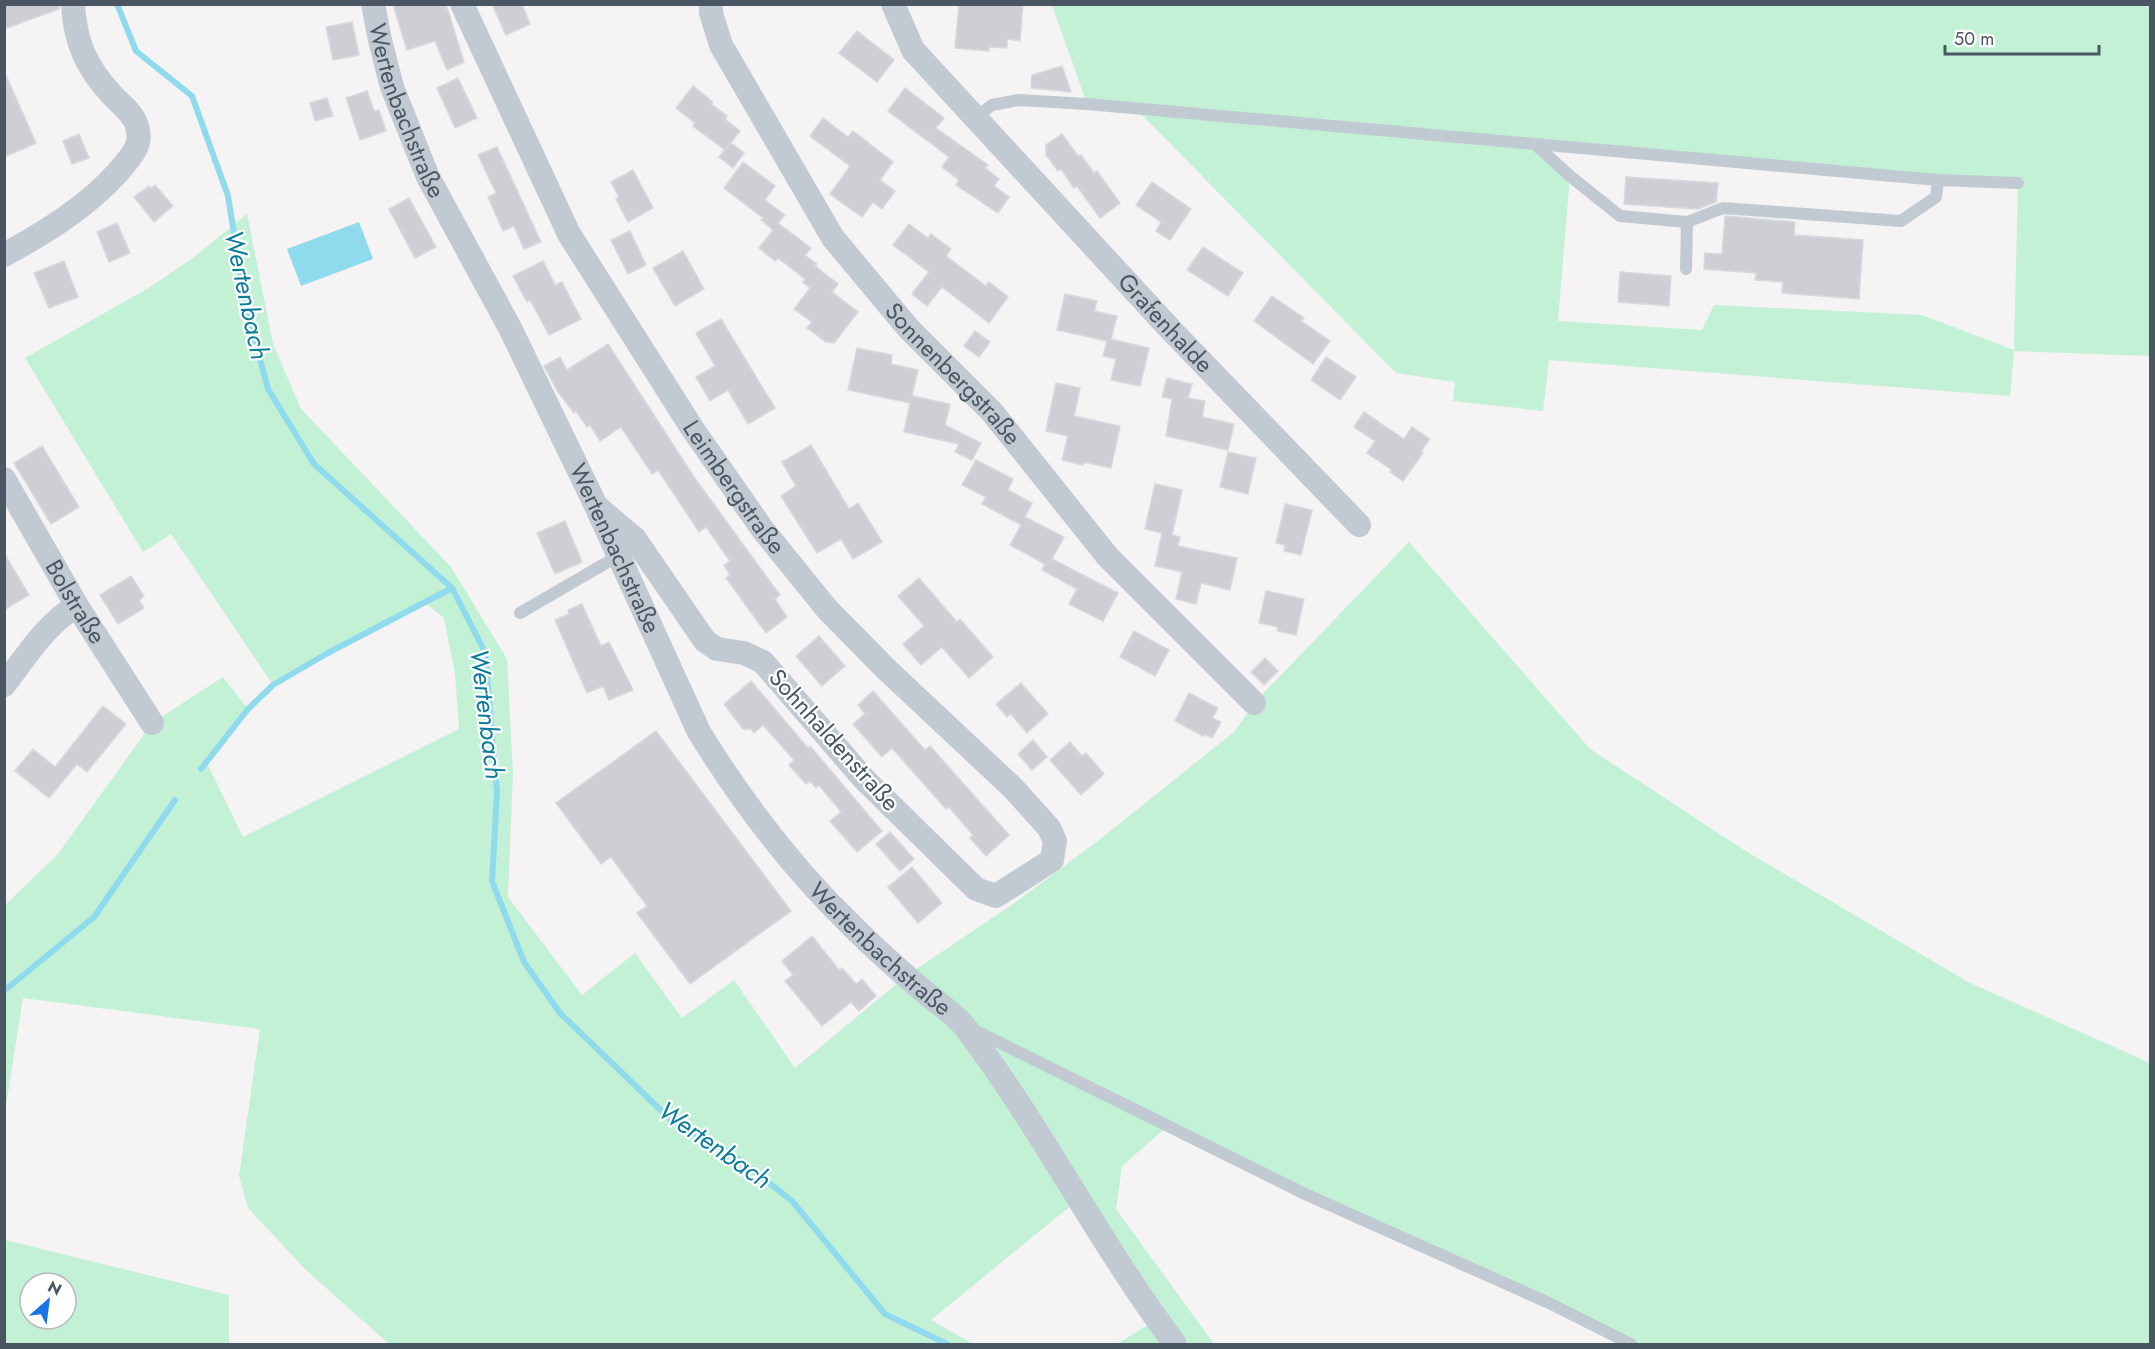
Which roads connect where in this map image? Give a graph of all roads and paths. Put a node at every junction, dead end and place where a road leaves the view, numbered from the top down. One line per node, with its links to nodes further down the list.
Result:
1 (73, 4): 11 (street)
2 (373, 4): 14 (street, Wertenbachstraße)
3 (462, 4): 22 (street, Leimbergstraße)
4 (711, 4): 20 (street, Sonnenbergstraße)
5 (893, 4): 6 (street)
6 (975, 118): 7 (lane); 15 (street, Grafenhalde)
7 (1536, 144): 8 (lane); 10 (lane)
8 (1938, 180): 9 (lane); 10 (lane)
9 (2018, 183)
10 (1687, 222): 12 (lane)
11 (4, 255)
12 (1686, 268)
13 (4, 479): 17 (street, Bolstraße)
14 (596, 506): 16 (street, Wertenbachstraße); 22 (street, Sohnhaldenstraße)
15 (1359, 525)
16 (618, 556): 18 (lane); 23 (street, Wertenbachstraße)
17 (77, 606): 19 (street); 21 (street, Bolstraße)
18 (520, 613)
19 (4, 685)
20 (1254, 703)
21 (152, 723)
22 (1003, 893)
23 (963, 1024): 24 (street, Wertenbachstraße); 25 (lane)
24 (1175, 1344)
25 (1631, 1344)

